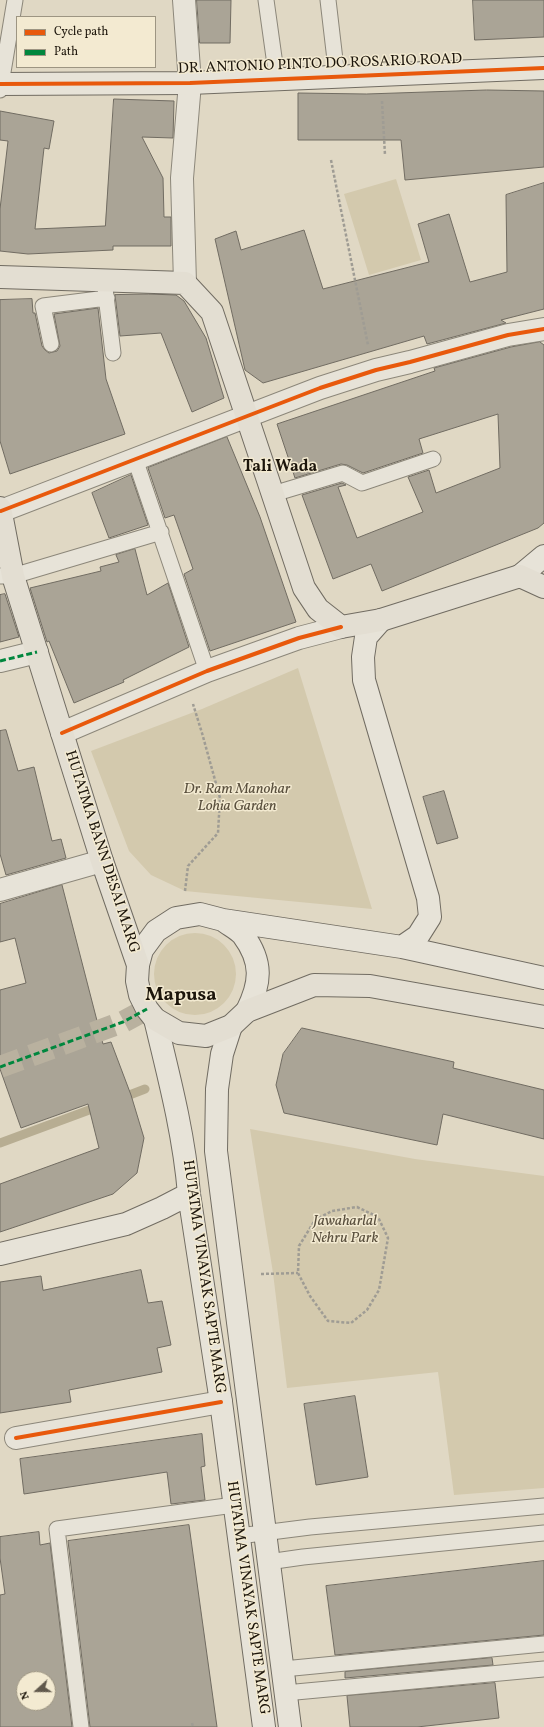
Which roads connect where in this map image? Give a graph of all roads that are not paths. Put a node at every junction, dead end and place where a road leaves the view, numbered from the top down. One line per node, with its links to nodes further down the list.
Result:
1 (15, 0): 9 (lane)
2 (184, 0): 8 (main road)
3 (266, 0): 7 (lane)
4 (328, 0): 6 (lane)
5 (544, 68): 6 (main road, DR. ANTONIO PINTO DO ROSARIO ROAD)
6 (337, 77): 7 (main road, DR. ANTONIO PINTO DO ROSARIO ROAD)
7 (277, 79): 8 (main road, DR. ANTONIO PINTO DO ROSARIO ROAD)
8 (190, 83): 9 (main road, DR. ANTONIO PINTO DO ROSARIO ROAD); 11 (main road)
9 (0, 86)
10 (0, 277): 12 (main road)
11 (185, 283): 12 (main road); 16 (main road)
12 (106, 289): 14 (lane); 15 (lane)
13 (544, 329): 16 (main road)
14 (51, 344)
15 (113, 353)
16 (247, 415): 17 (main road); 19 (main road)
17 (136, 459): 20 (main road); 21 (lane)
18 (433, 459): 19 (lane)
19 (273, 494): 27 (main road)
20 (0, 510): 23 (main road, HUTATMA BANN DESAI MARG)
21 (161, 532): 23 (lane); 30 (lane)
22 (544, 556): 24 (main road)
23 (6, 576): 28 (main road, HUTATMA BANN DESAI MARG)
24 (520, 576): 25 (main road); 26 (main road)
25 (544, 587)
26 (381, 620): 27 (main road); 35 (main road)
27 (341, 627): 30 (main road)
28 (37, 652): 29 (main road); 31 (main road, HUTATMA BANN DESAI MARG)
29 (0, 661)
30 (207, 671): 31 (main road)
31 (62, 733): 32 (main road, HUTATMA BANN DESAI MARG)
32 (102, 861): 33 (main road); 36 (main road, HUTATMA BANN DESAI MARG)
33 (0, 890)
34 (223, 920): 35 (main road); 36 (main road); 38 (main road)
35 (402, 947): 37 (main road)
36 (138, 965): 40 (main road)
37 (544, 978)
38 (247, 1011): 39 (main road); 41 (main road)
39 (544, 1017)
40 (155, 1019): 41 (main road); 42 (main road, HUTATMA VINAYAK SAPTE MARG)
41 (231, 1026): 48 (main road, HUTATMA VINAYAK SAPTE MARG)
42 (189, 1194): 43 (main road); 44 (main road, HUTATMA VINAYAK SAPTE MARG)
43 (0, 1254)
44 (221, 1402): 45 (main road); 46 (main road, HUTATMA VINAYAK SAPTE MARG)
45 (16, 1438)
46 (234, 1505): 50 (main road, HUTATMA VINAYAK SAPTE MARG); 56 (lane)
47 (544, 1506): 48 (lane)
48 (265, 1533): 50 (lane); 51 (main road, HUTATMA VINAYAK SAPTE MARG)
49 (544, 1533): 51 (lane)
50 (239, 1536): 57 (main road, HUTATMA VINAYAK SAPTE MARG)
51 (268, 1562): 53 (main road, HUTATMA VINAYAK SAPTE MARG)
52 (544, 1644): 53 (lane)
53 (282, 1669): 55 (main road, HUTATMA VINAYAK SAPTE MARG)
54 (544, 1669): 55 (lane)
55 (285, 1693): 58 (main road, HUTATMA VINAYAK SAPTE MARG)
56 (81, 1727)
57 (264, 1727)
58 (290, 1727)

